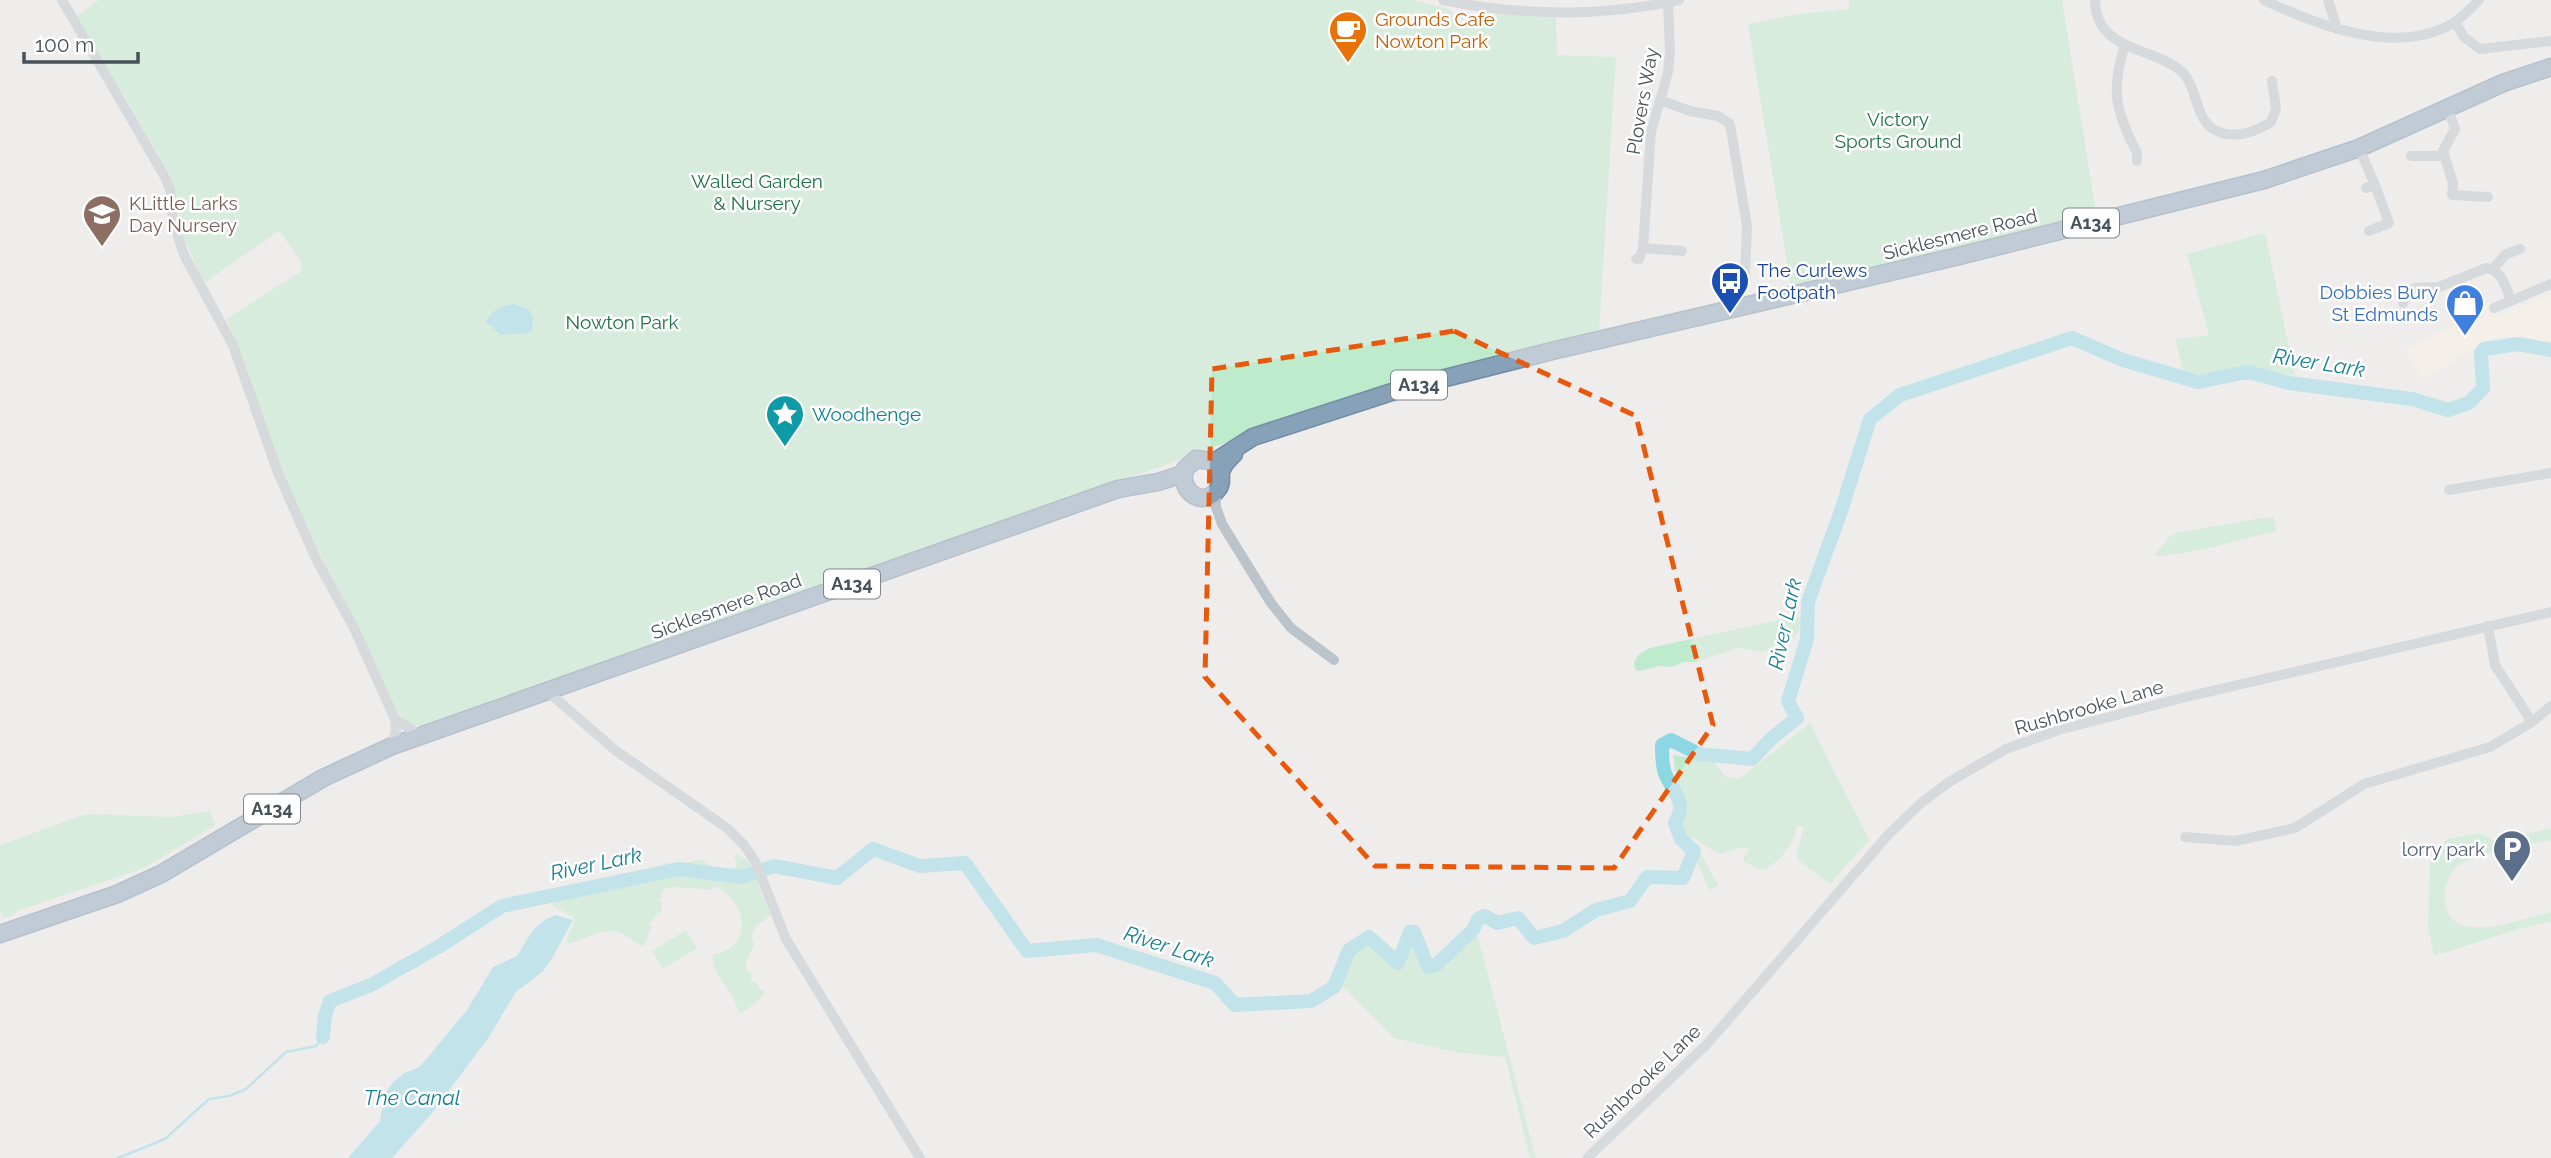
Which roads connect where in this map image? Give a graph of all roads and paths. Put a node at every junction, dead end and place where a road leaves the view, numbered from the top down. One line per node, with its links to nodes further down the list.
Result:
1 (62, 0): 43 (street)
2 (1443, 0): 7 (street)
3 (2095, 0): 12 (street)
4 (2264, 0): 9 (street)
5 (2328, 0): 9 (street); 10 (street)
6 (2479, 0): 8 (street)
7 (1674, 1): 15 (street, Plovers Way)
8 (2455, 22): 10 (street); 11 (street)
9 (2323, 25): 10 (street)
10 (2337, 29)
11 (2551, 41)
12 (2125, 45): 14 (street); 20 (street)
13 (2551, 67): 16 (highway, Sicklesmere Road / A134)
14 (2270, 87)
15 (1660, 100): 23 (street, Plovers Way); 28 (street)
16 (2448, 109): 17 (highway, Sicklesmere Road / A134); 19 (street)
17 (2359, 148): 22 (street); 33 (highway, Sicklesmere Road / A134)
18 (2411, 156): 19 (street)
19 (2445, 156): 21 (street)
20 (2137, 161)
21 (2488, 197)
22 (2369, 231)
23 (1643, 248): 25 (street); 26 (street, Plovers Way)
24 (2520, 248): 27 (street)
25 (1682, 251)
26 (1636, 259)
27 (2493, 269): 30 (street); 31 (street)
28 (1747, 274)
29 (2551, 284): 30 (street)
30 (2511, 300): 32 (street)
31 (2403, 303)
32 (2494, 308)
33 (1217, 467): 35 (highway, Sicklesmere Road / A134); 37 (highway)
34 (2551, 473): 36 (street)
35 (1184, 479): 37 (highway); 41 (highway, Sicklesmere Road / A134)
36 (2449, 489)
37 (1213, 499): 40 (street)
38 (2551, 612): 39 (street, Rushbrooke Lane)
39 (2488, 626): 44 (street); 50 (street, Rushbrooke Lane)
40 (1334, 660)
41 (547, 691): 45 (highway, A134); 49 (street)
42 (2551, 706): 44 (street)
43 (396, 719): 45 (street); 46 (street)
44 (2532, 722): 47 (street)
45 (421, 735): 46 (highway, A134)
46 (393, 746): 48 (highway, A134)
47 (2185, 837)
48 (0, 934)
49 (920, 1158)
50 (1587, 1158)

